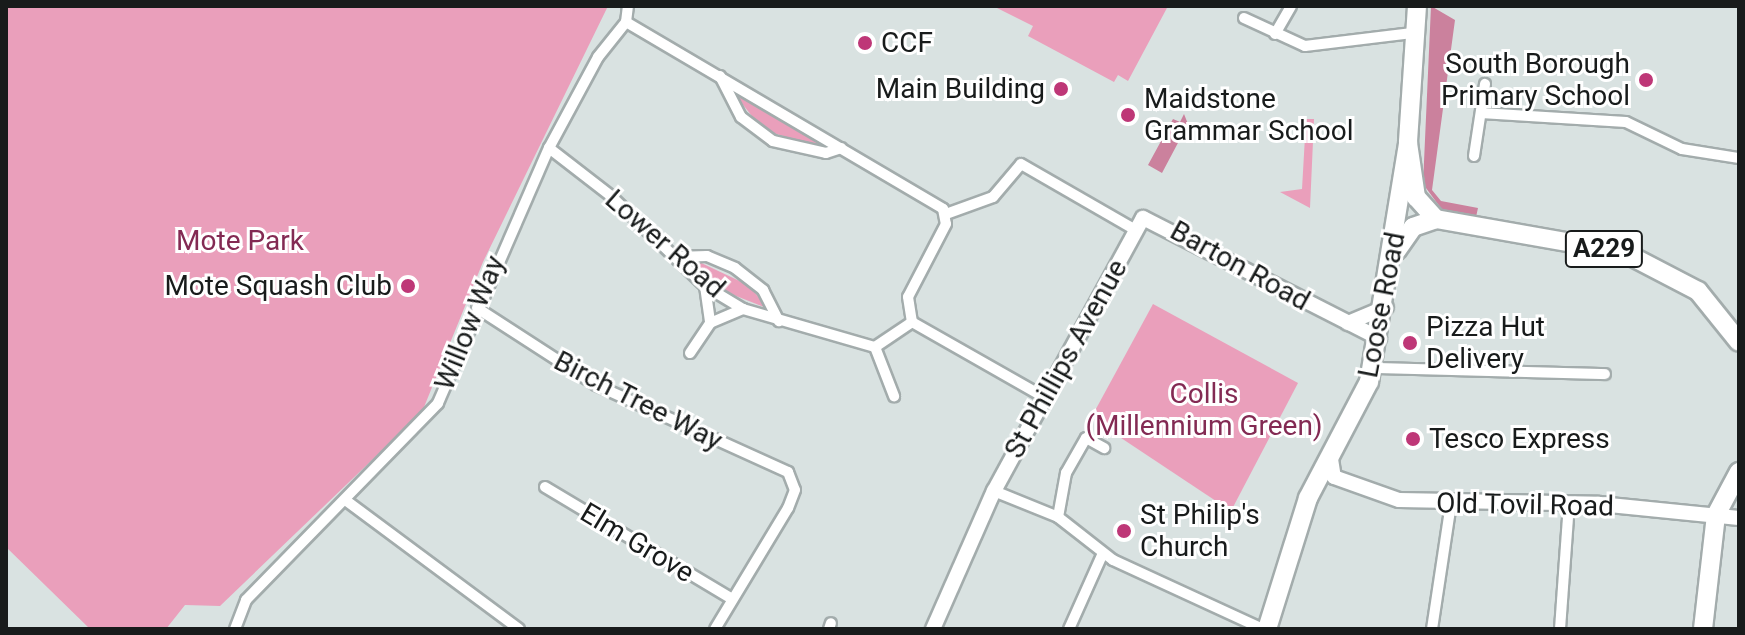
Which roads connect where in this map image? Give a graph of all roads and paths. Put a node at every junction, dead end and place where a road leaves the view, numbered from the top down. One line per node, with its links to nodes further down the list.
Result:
1 (628, 6): 5 (street)
2 (1291, 6): 7 (street)
3 (1417, 6): 6 (highway, Loose Road)
4 (1244, 18): 7 (street)
5 (626, 22): 8 (street); 12 (street, Willow Way)
6 (1412, 33): 7 (street); 11 (highway, Loose Road)
7 (1275, 34)
8 (720, 76): 13 (street); 13 (street)
9 (1485, 84): 10 (street)
10 (1481, 113): 14 (street); 15 (street)
11 (1408, 143): 17 (highway, Loose Road); 19 (highway, Loose Road)
12 (549, 148): 20 (street, Lower Road); 23 (street, Willow Way)
13 (841, 148): 16 (street)
14 (1474, 156)
15 (1739, 158)
16 (946, 214): 18 (street); 26 (street)
17 (1436, 219): 19 (highway); 30 (highway, A229)
18 (1136, 230): 28 (street, Barton Road); 36 (street, St Phillips Avenue)
19 (1396, 252): 22 (highway, Loose Road)
20 (675, 257): 21 (street, Lower Road); 25 (street)
21 (705, 286): 24 (street, Lower Road); 27 (street)
22 (1386, 307): 28 (street); 29 (highway, Loose Road)
23 (477, 308): 42 (street, Willow Way); 49 (street, Birch Tree Way)
24 (743, 309): 25 (street, Lower Road); 27 (street)
25 (779, 321): 31 (street, Lower Road)
26 (912, 322): 31 (street); 36 (street)
27 (710, 323): 32 (street)
28 (1348, 323): 29 (street, Barton Road)
29 (1379, 338): 33 (highway, Loose Road)
30 (1739, 342)
31 (875, 347): 35 (street)
32 (690, 353)
33 (1373, 368): 34 (street); 38 (highway, Loose Road)
34 (1605, 374)
35 (894, 396)
36 (1046, 398): 41 (street, St Phillips Avenue)
37 (1104, 448): 46 (street)
38 (1331, 459): 43 (street, Old Tovil Road); 55 (highway, Loose Road)
39 (1739, 472): 45 (highway)
40 (545, 487): 49 (street, Elm Grove)
41 (995, 490): 46 (street); 53 (street, St Phillips Avenue)
42 (348, 502): 50 (street, Willow Way); 51 (street)
43 (1451, 503): 44 (street, Old Tovil Road); 56 (street)
44 (1569, 503): 45 (street, Old Tovil Road); 57 (street)
45 (1716, 515): 47 (street, Old Tovil Road); 58 (highway)
46 (1058, 517): 48 (street)
47 (1739, 518)
48 (1103, 553): 54 (street); 55 (street)
49 (729, 597): 52 (street)
50 (235, 626)
51 (519, 629)
52 (715, 629)
53 (933, 629)
54 (1069, 629)
55 (1265, 629)
56 (1432, 629)
57 (1560, 629)
58 (1703, 629)

